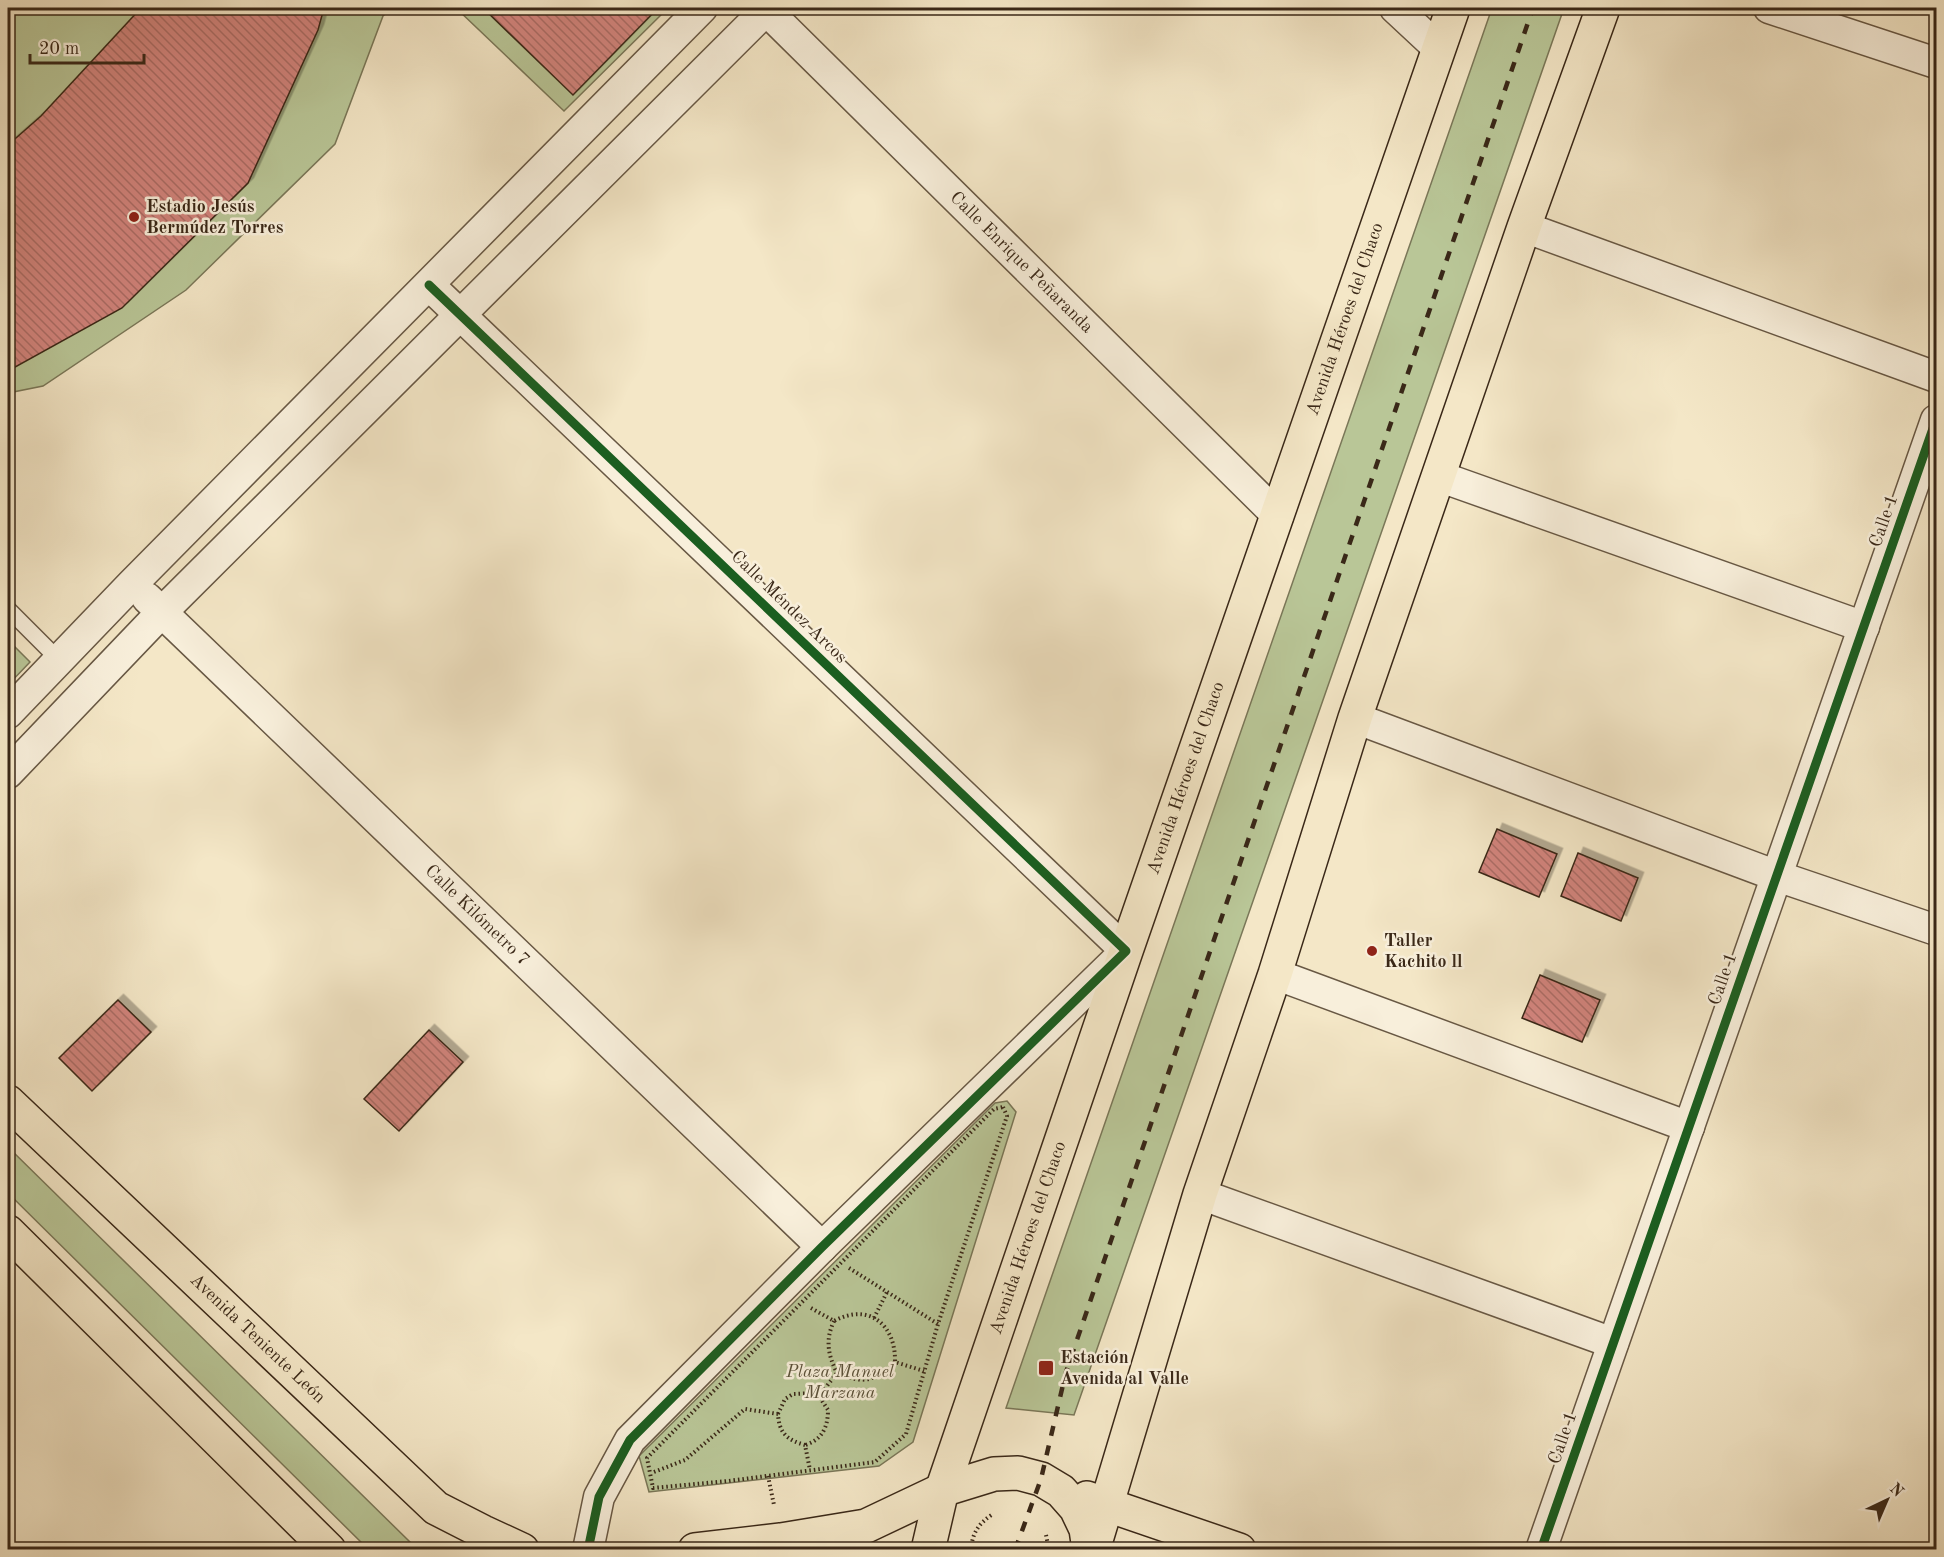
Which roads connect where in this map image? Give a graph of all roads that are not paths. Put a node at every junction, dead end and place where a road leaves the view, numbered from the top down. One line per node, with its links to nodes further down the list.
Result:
1 (702, 8): 10 (street)
2 (766, 8): 11 (street); 15 (street, Calle Enrique Peñaranda)
3 (1395, 8): 7 (street)
4 (1453, 8): 7 (main road, Avenida Héroes del Chaco)
5 (1603, 8): 9 (main road)
6 (1769, 8): 8 (street)
7 (1440, 49): 15 (main road, Avenida Héroes del Chaco)
8 (1936, 63)
9 (1524, 227): 12 (street); 14 (main road)
10 (429, 285): 11 (street, Calle Méndez Arcos); 16 (street)
11 (459, 316): 18 (street); 26 (street, Calle Méndez Arcos)
12 (1936, 377)
13 (1936, 420): 19 (street, Calle 1)
14 (1438, 476): 19 (street); 22 (main road)
15 (1278, 516): 26 (main road, Avenida Héroes del Chaco)
16 (132, 584): 18 (street, Calle Kilómetro 7); 20 (street)
17 (8, 609): 20 (lane)
18 (161, 613): 23 (street); 32 (street, Calle Kilómetro 7)
19 (1864, 627): 24 (street, Calle 1)
20 (59, 660): 21 (street)
21 (8, 713)
22 (1355, 718): 24 (street); 27 (main road)
23 (8, 772)
24 (1777, 876): 25 (street); 29 (street, Calle 1)
25 (1936, 930)
26 (1126, 951): 32 (street); 35 (main road, Avenida Héroes del Chaco)
27 (1275, 974): 29 (street); 30 (main road)
28 (8, 1102): 39 (main road, Avenida Teniente León)
29 (1689, 1127): 33 (street, Calle 1)
30 (1200, 1194): 33 (street); 36 (main road)
31 (8, 1232): 38 (main road)
32 (832, 1255): 40 (street)
33 (1613, 1343): 44 (street, Calle 1)
34 (1041, 1479): 35 (main road); 36 (main road); 42 (main road)
35 (957, 1486): 37 (main road, Avenida Héroes del Chaco); 41 (main road)
36 (1106, 1506): 42 (main road); 43 (main road)
37 (930, 1546)
38 (329, 1550)
39 (522, 1550)
40 (588, 1550)
41 (695, 1550)
42 (1091, 1550)
43 (1239, 1550)
44 (1541, 1550)

